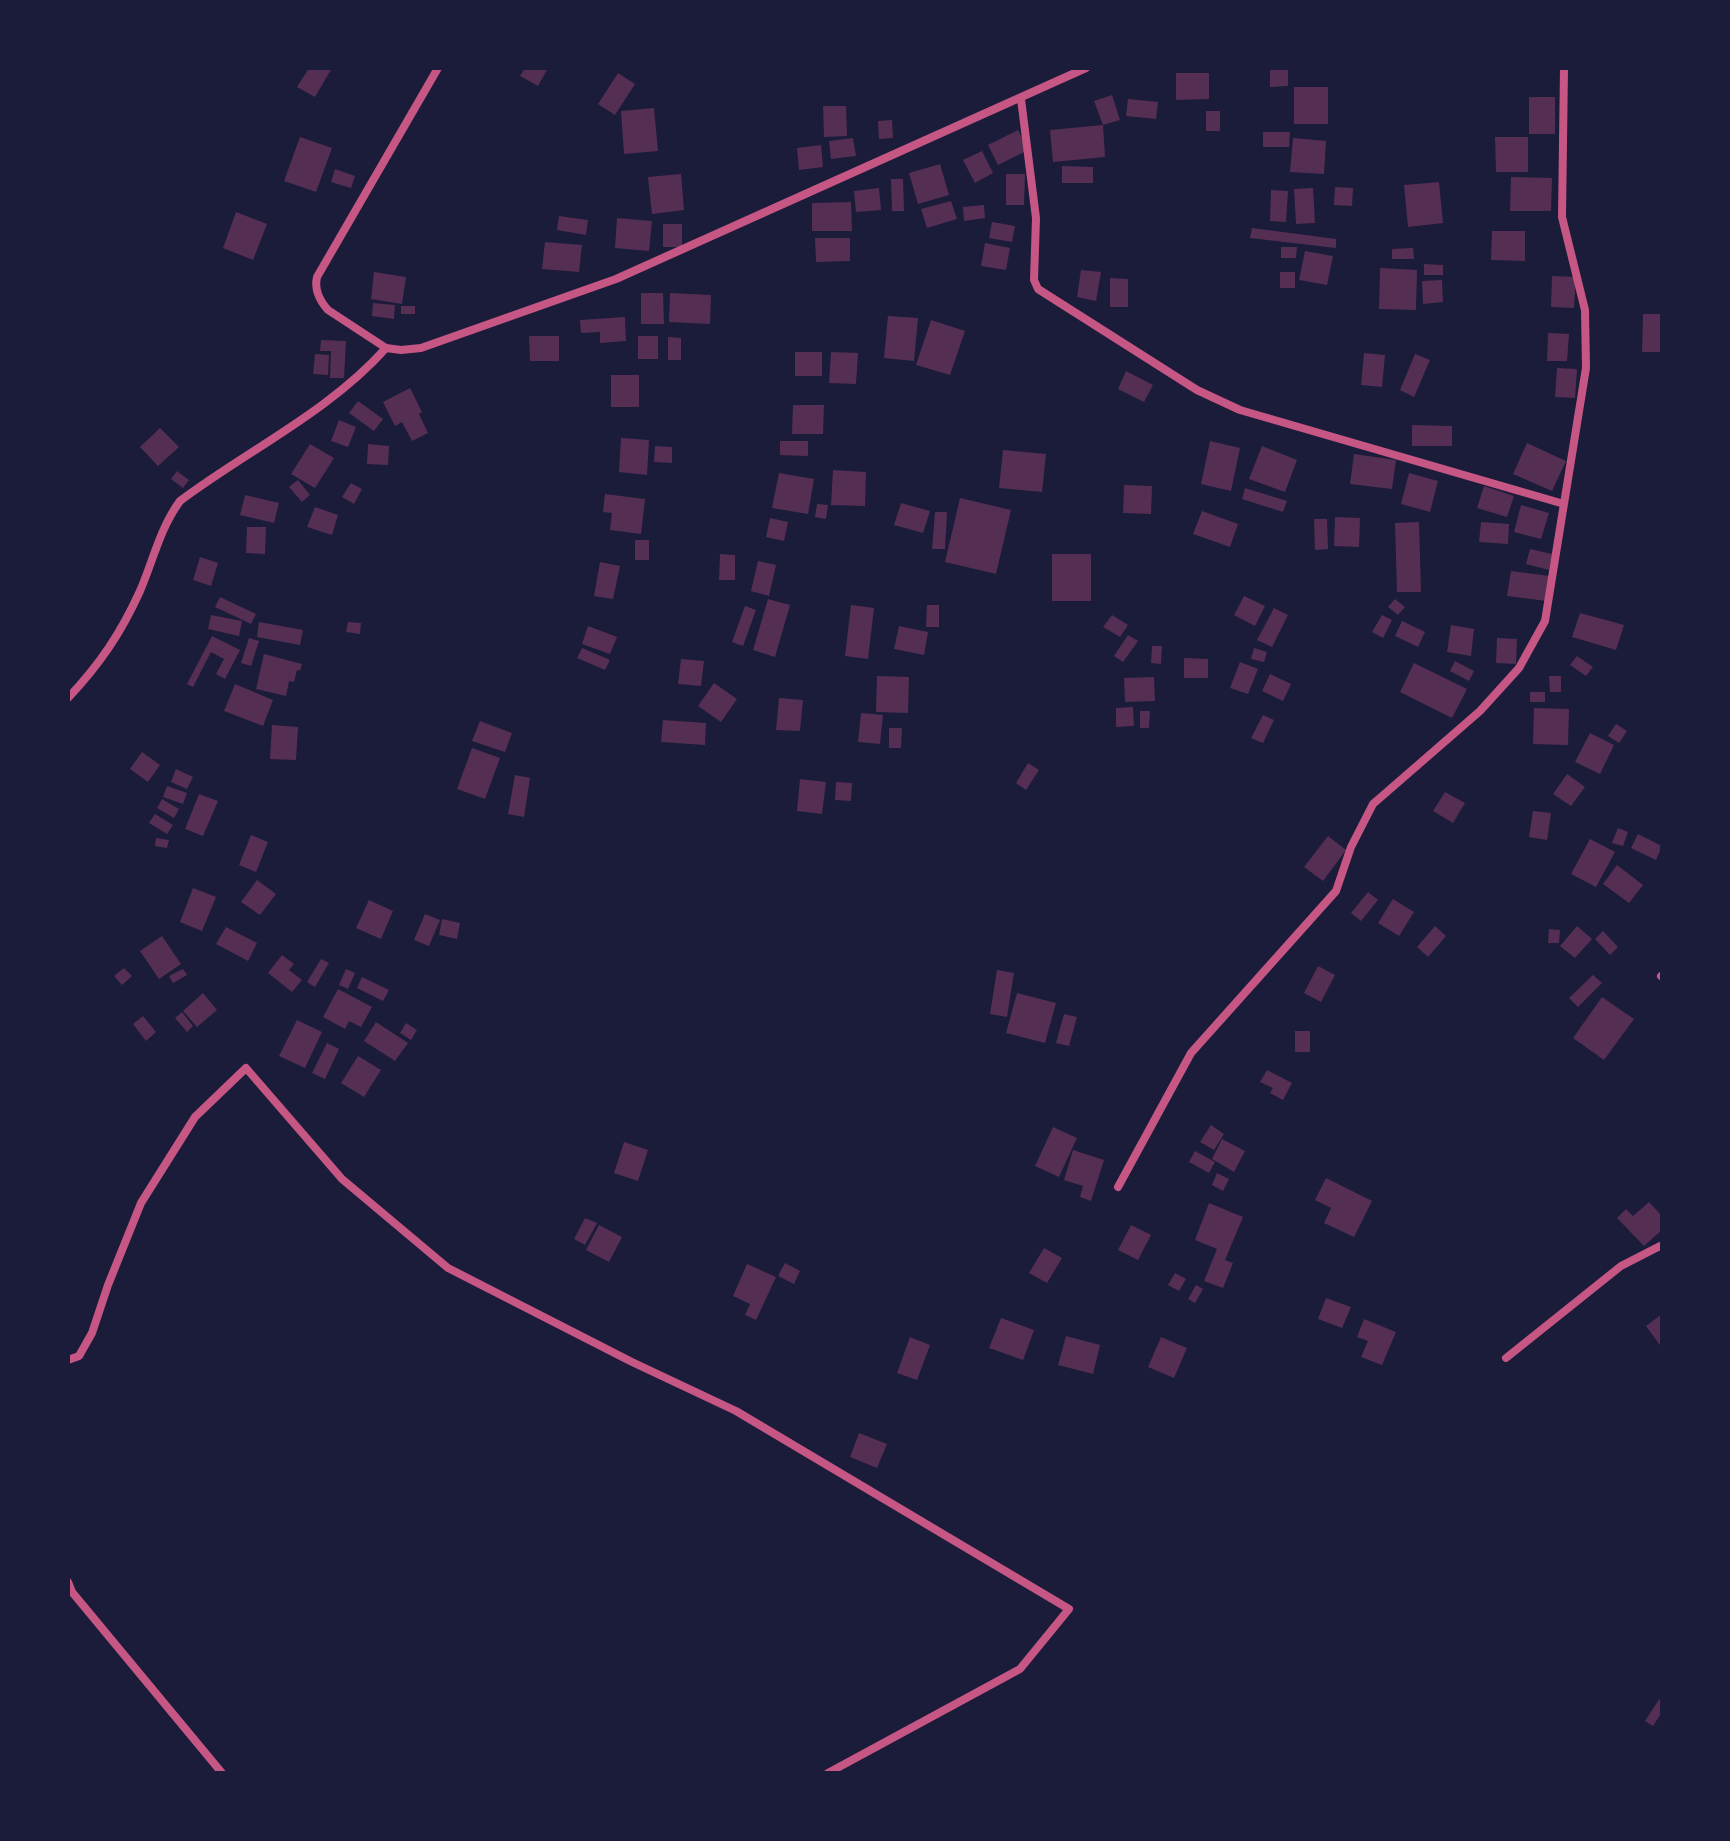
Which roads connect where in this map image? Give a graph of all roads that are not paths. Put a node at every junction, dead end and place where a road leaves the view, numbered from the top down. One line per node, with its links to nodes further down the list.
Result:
1 (438, 68): 5 (street)
2 (1086, 68): 4 (street)
3 (1564, 68): 6 (street)
4 (1021, 99): 5 (street); 6 (street)
5 (386, 348): 7 (street)
6 (1564, 504): 8 (street)
7 (68, 698)
8 (1118, 1187)
9 (1662, 1245): 10 (street)
10 (1506, 1358)
11 (68, 1360): 14 (street)
12 (68, 1582): 13 (street)
13 (222, 1773)
14 (828, 1773)

